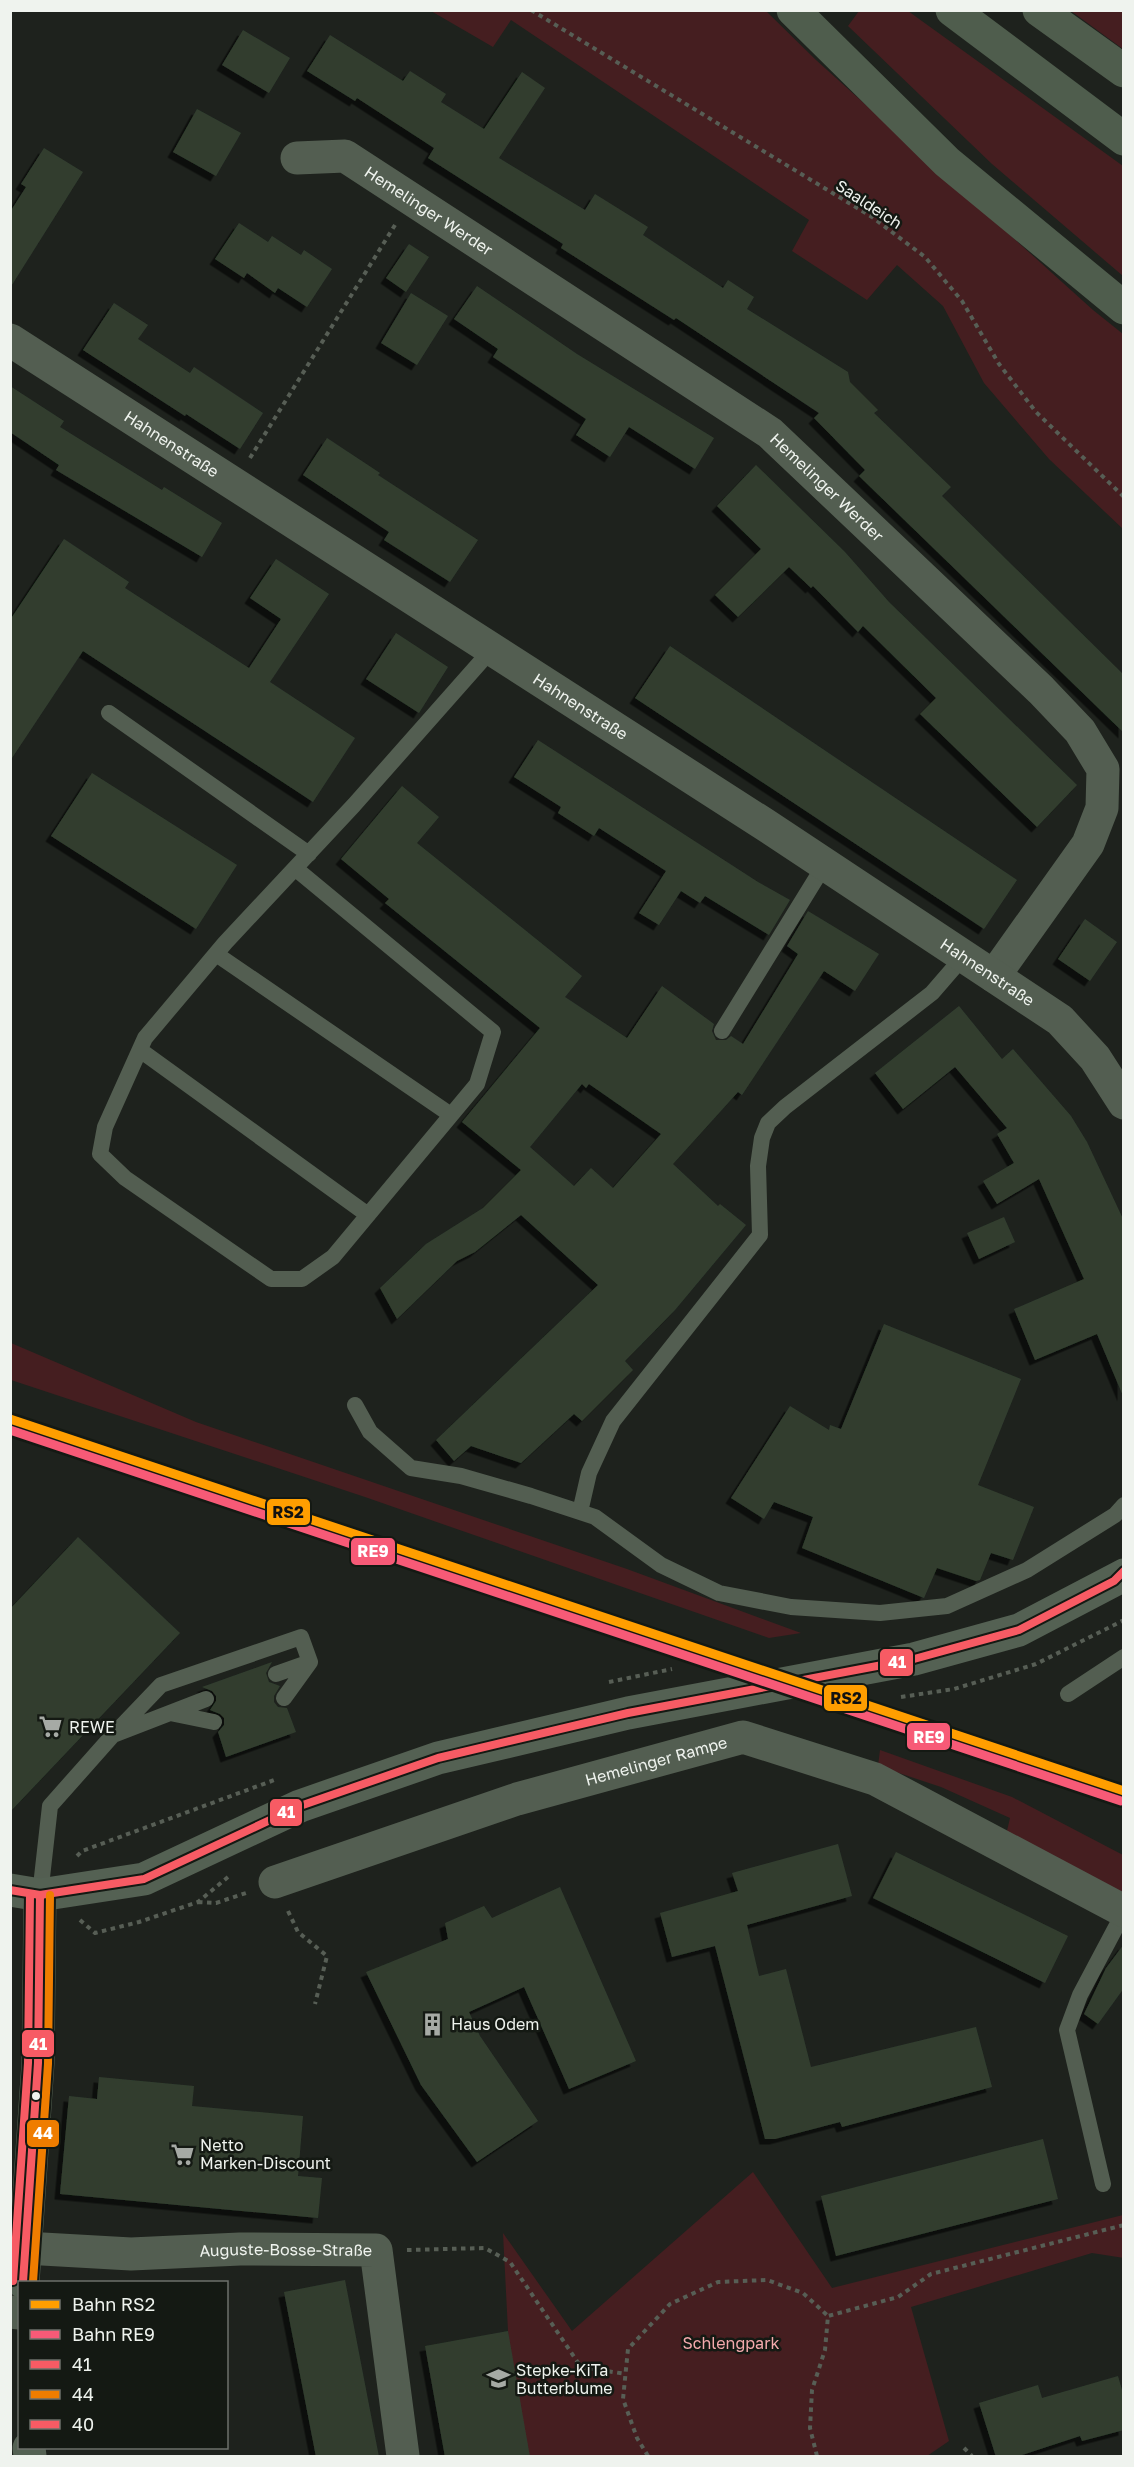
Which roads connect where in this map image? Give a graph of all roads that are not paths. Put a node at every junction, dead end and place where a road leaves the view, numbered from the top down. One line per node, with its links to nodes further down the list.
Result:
1 (794, 10): 7 (highway)
2 (952, 10): 5 (highway)
3 (1039, 10): 4 (highway)
4 (1124, 70)
5 (1124, 139)
6 (297, 158): 16 (street, Hemelinger Werder)
7 (1124, 308)
8 (10, 340): 9 (street, Hahnenstraße)
9 (492, 649): 11 (lane); 12 (street, Hahnenstraße)
10 (109, 713): 11 (lane)
11 (309, 854): 13 (lane)
12 (825, 864): 15 (street, Hahnenstraße); 17 (lane)
13 (296, 869): 14 (lane); 20 (lane)
14 (216, 954): 18 (lane); 20 (lane)
15 (964, 956): 16 (street, Hahnenstraße); 24 (lane)
16 (994, 976): 19 (street, Hahnenstraße)
17 (722, 1031)
18 (140, 1050): 21 (lane); 21 (lane)
19 (1124, 1103)
20 (451, 1115): 21 (lane)
21 (368, 1215)
22 (355, 1405): 24 (lane)
23 (1124, 1505): 24 (lane)
24 (580, 1512)
25 (1120, 1576): 36 (main road)
26 (1124, 1657): 29 (lane)
27 (310, 1662): 28 (lane); 30 (lane); 34 (lane)
28 (276, 1674)
29 (1068, 1694)
30 (284, 1698)
31 (206, 1699): 32 (lane)
32 (169, 1713): 33 (lane); 34 (lane)
33 (214, 1722)
34 (113, 1735): 36 (lane)
35 (275, 1882): 37 (street, Hemelinger Rampe)
36 (25, 1893): 39 (main road)
37 (1124, 1912): 38 (lane)
38 (1103, 2184)
39 (25, 2248): 40 (main road); 41 (street, Auguste-Bosse-Straße)
40 (23, 2281)
41 (403, 2457)

